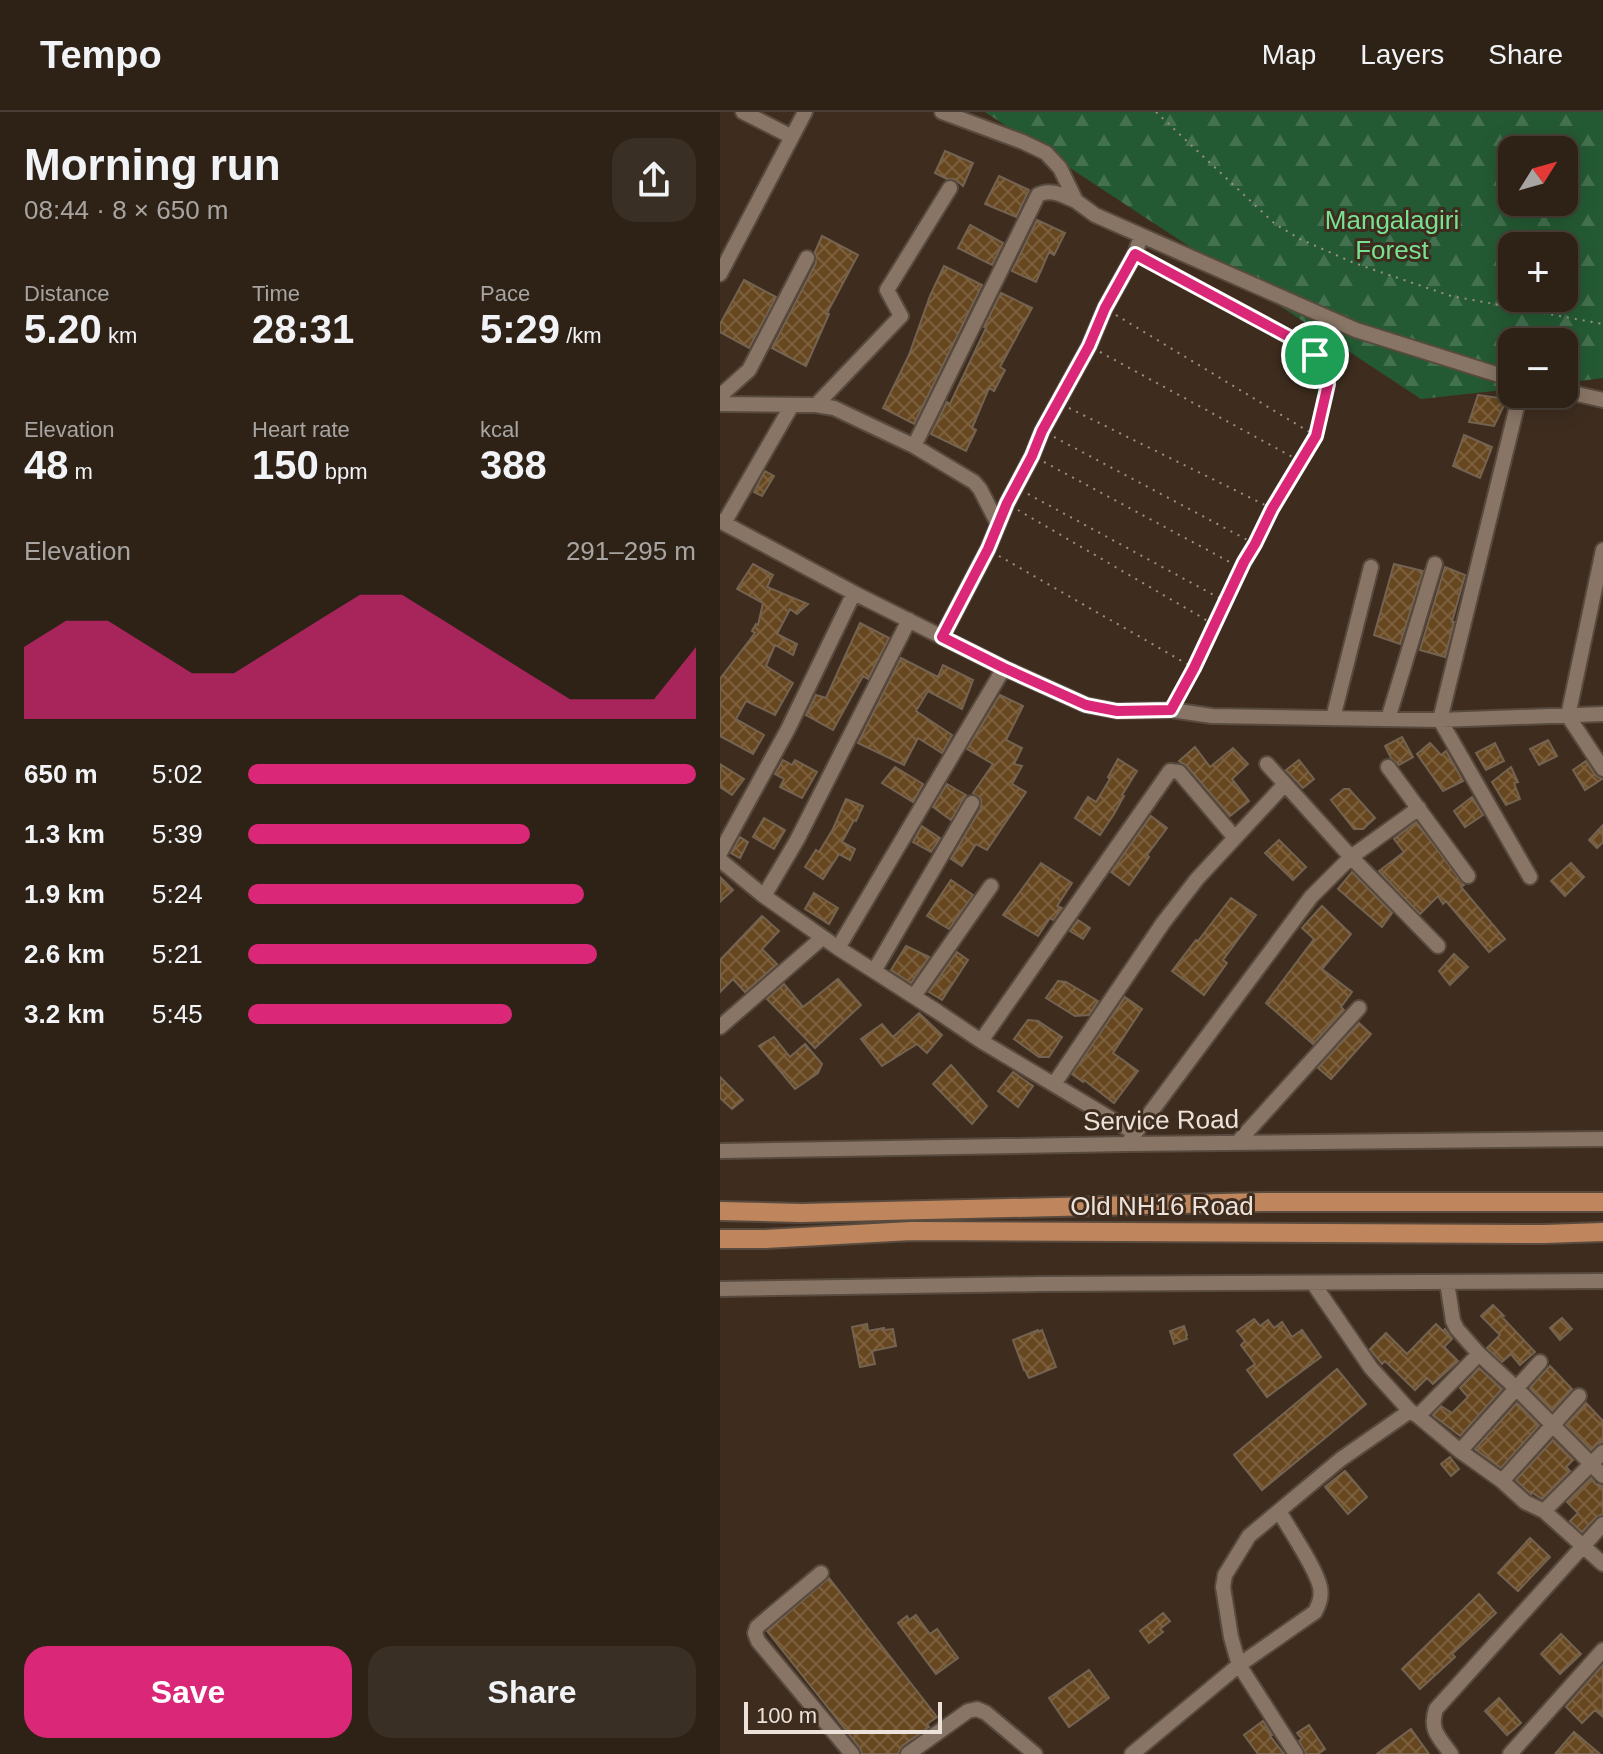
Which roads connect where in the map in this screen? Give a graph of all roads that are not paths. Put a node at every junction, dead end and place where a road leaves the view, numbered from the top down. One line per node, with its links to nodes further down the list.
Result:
1 (743, 112): 4 (street)
2 (805, 112): 4 (street)
3 (942, 112): 6 (street)
4 (792, 137): 9 (street)
5 (950, 188): 16 (street)
6 (1076, 201): 7 (street); 18 (street)
7 (1141, 236): 10 (street); 20 (street)
8 (807, 258): 12 (street)
9 (720, 274)
10 (1498, 375)
11 (1578, 394): 13 (street)
12 (720, 396)
13 (1603, 400)
14 (720, 404): 15 (street)
15 (792, 405): 16 (street); 19 (street)
16 (816, 405): 18 (street)
17 (1517, 408): 32 (street)
18 (914, 446): 20 (street)
19 (722, 522): 24 (street)
20 (998, 524): 26 (street)
21 (1603, 550): 29 (street)
22 (1435, 564): 31 (street)
23 (1371, 567): 30 (street)
24 (854, 593): 25 (street); 40 (street)
25 (909, 620): 26 (street); 46 (street)
26 (942, 637): 27 (street)
27 (1004, 668): 30 (street); 49 (street)
28 (1603, 714): 29 (street)
29 (1568, 716): 32 (street); 35 (street)
30 (1333, 718): 31 (street)
31 (1388, 719): 32 (street)
32 (1440, 720): 44 (street)
33 (1267, 764): 36 (street)
34 (1388, 767): 38 (street)
35 (1603, 769)
36 (1284, 785): 39 (street); 41 (street)
37 (972, 803): 50 (street)
38 (1419, 808): 41 (street); 43 (street)
39 (1235, 838): 54 (street); 55 (street)
40 (720, 853)
41 (1351, 857): 48 (street); 56 (street)
42 (720, 860): 46 (street)
43 (1468, 876)
44 (1530, 877)
45 (991, 886): 51 (street)
46 (764, 896): 47 (street)
47 (822, 938): 49 (street); 53 (street)
48 (1438, 946)
49 (838, 948): 50 (street)
50 (874, 971): 51 (street)
51 (914, 996): 54 (street)
52 (1359, 1008): 58 (street)
53 (720, 1027)
54 (981, 1041): 55 (street)
55 (1054, 1084): 56 (street)
56 (1131, 1138): 58 (street, Service Road); 59 (street, Service Road)
57 (1603, 1139): 58 (street, Service Road)
58 (1237, 1143)
59 (720, 1151)
60 (1603, 1202): 61 (main road, Old NH16 Road)
61 (720, 1211)
62 (1603, 1232): 63 (main road, Old NH16 Road)
63 (720, 1239)
64 (1603, 1281): 65 (street)
65 (1447, 1282): 66 (street); 68 (street)
66 (1313, 1283): 67 (street); 72 (street)
67 (720, 1289)
68 (1479, 1354): 70 (street); 72 (street)
69 (1540, 1362): 70 (street)
70 (1516, 1388): 73 (street); 74 (street)
71 (1579, 1396): 73 (street)
72 (1414, 1414): 74 (street); 79 (street)
73 (1553, 1424): 76 (street); 78 (street)
74 (1460, 1451): 78 (street)
75 (1603, 1452): 76 (street)
76 (1591, 1463): 77 (street); 80 (street)
77 (1603, 1476)
78 (1502, 1481): 80 (street)
79 (1279, 1511): 86 (street); 86 (street)
80 (1544, 1511): 82 (street)
81 (1603, 1524): 82 (street)
82 (1583, 1545): 83 (street); 92 (street)
83 (1603, 1564)
84 (821, 1573): 87 (street)
85 (1603, 1650): 93 (street)
86 (1239, 1665): 90 (street); 91 (street)
87 (852, 1754)
88 (908, 1754): 89 (street)
89 (1035, 1754)
90 (1132, 1754)
91 (1296, 1754)
92 (1451, 1754)
93 (1510, 1754)

